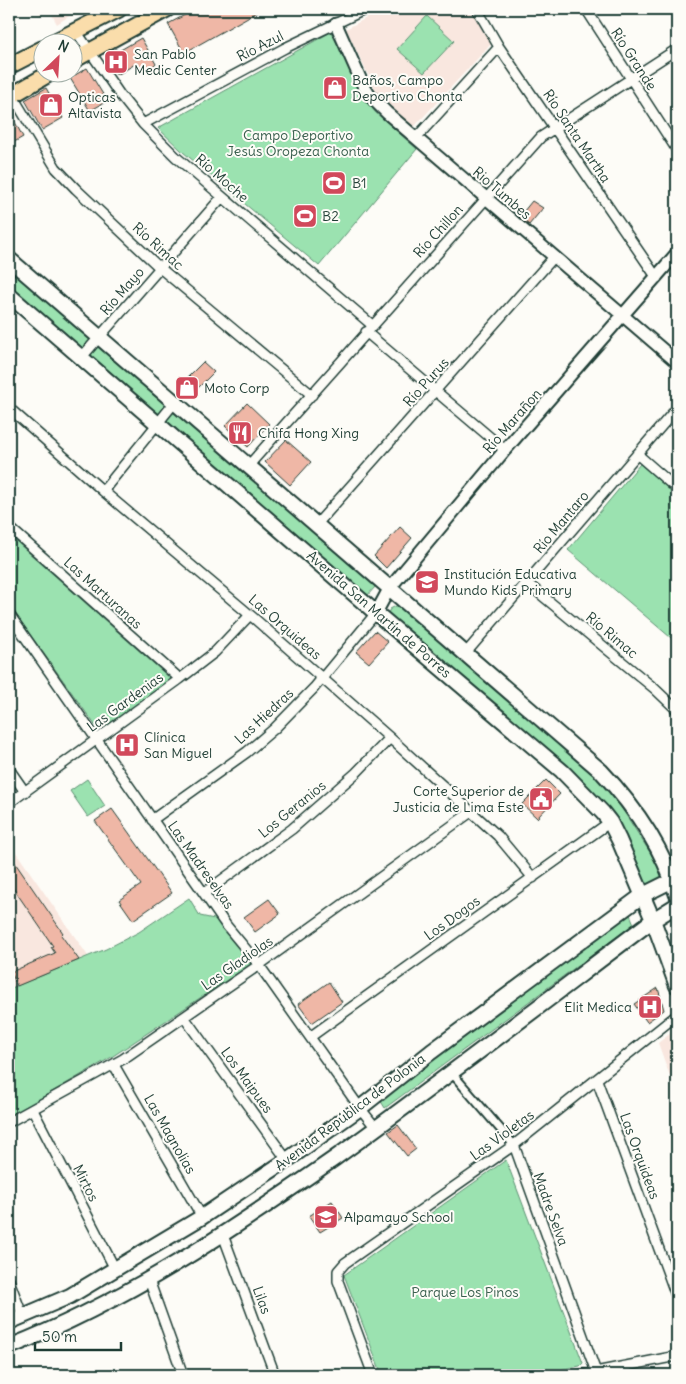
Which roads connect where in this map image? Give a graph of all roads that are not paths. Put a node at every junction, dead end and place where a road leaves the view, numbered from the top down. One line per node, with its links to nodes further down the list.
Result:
1 (119, 9): 9 (main road)
2 (126, 9): 7 (main road)
3 (167, 9): 7 (main road)
4 (366, 9): 8 (street, Río Azul)
5 (476, 9): 10 (street, Río Santa Martha)
6 (586, 9): 16 (street, Río Grande)
7 (138, 24): 12 (main road)
8 (336, 24): 19 (street, Río Azul); 21 (street, Rio Tumbes)
9 (76, 31): 12 (street, Río Moche)
10 (499, 47): 20 (street, Río Santa Martha); 21 (street)
11 (677, 49): 16 (street, Río Chillon)
12 (90, 51): 14 (main road); 19 (street, Río Moche)
13 (32, 53): 15 (main road)
14 (82, 55)
15 (9, 66)
16 (630, 79): 20 (street, Río Chillon); 22 (street, Río Grande)
17 (34, 82): 18 (main road)
18 (10, 96): 28 (street, Río Rimac)
19 (142, 124): 23 (street, Río Moche)
20 (554, 128): 24 (street, Río Chillon); 29 (street, Río Santa Martha)
21 (416, 138): 24 (street, Rio Tumbes)
22 (677, 150)
23 (222, 197): 28 (street, Río Mayo); 32 (street, Río Moche)
24 (486, 198): 26 (street, Rio Tumbes); 32 (street, Río Chillon)
25 (677, 253): 29 (street, Río Marañon)
26 (554, 257): 31 (street, Rio Tumbes); 36 (street, Río Purus)
27 (9, 259): 33 (main road, Avenida San Martín de Porres)
28 (160, 268): 33 (street, Río Mayo); 37 (street, Río Rimac)
29 (657, 278): 31 (street, Río Marañon)
30 (9, 295): 34 (main road, Avenida San Martín de Porres)
31 (624, 316): 35 (street, Rio Tumbes); 42 (street, Río Marañon)
32 (369, 328): 36 (street, Río Moche); 37 (street, Río Chillon)
33 (99, 338): 34 (street, Río Mayo); 38 (main road, Avenida San Martín de Porres)
34 (81, 358): 41 (main road, Avenida San Martín de Porres)
35 (677, 362)
36 (437, 391): 42 (street, Río Moche); 47 (street, Río Purus)
37 (312, 395): 44 (street, Río Chillon)
38 (175, 402): 41 (street); 44 (main road, Avenida San Martín de Porres)
39 (9, 408): 46 (street, Las Orquideas)
40 (677, 408): 43 (street, Río Mantaro)
41 (157, 423): 46 (street); 51 (main road, Avenida San Martín de Porres)
42 (506, 450): 50 (street, Río Marañon)
43 (637, 454): 45 (street); 49 (street, Río Mantaro)
44 (249, 465): 47 (main road, Avenida San Martín de Porres)
45 (677, 489)
46 (104, 491): 53 (street, Las Orquideas)
47 (317, 524): 50 (main road, Avenida San Martín de Porres)
48 (9, 527): 56 (street, Las Marturanas)
49 (527, 583): 54 (street, Río Mantaro); 57 (street, Río Rimac)
50 (389, 588): 51 (street, Río Marañon); 54 (main road, Avenida San Martín de Porres)
51 (376, 613): 55 (street, Las Hiedras); 65 (main road, Avenida San Martín de Porres)
52 (9, 614): 58 (street, Las Madreselvas)
53 (250, 615): 55 (street, Las Orquideas); 56 (street, Las Gardenias)
54 (465, 654): 67 (main road, Avenida San Martín de Porres)
55 (322, 678): 59 (street, Las Orquideas); 64 (street, Las Hiedras)
56 (180, 679): 58 (street, Las Gardenias)
57 (677, 710)
58 (97, 738): 61 (street, Las Gardenias); 64 (street, Las Madreselvas)
59 (390, 738): 63 (street, Las Orquideas); 68 (street, Los Geranios)
60 (9, 769): 61 (street)
61 (25, 792): 62 (street, Las Gardenias)
62 (9, 803)
63 (471, 812): 66 (street, Las Orquideas); 73 (street, Las Gladiolas)
64 (152, 820): 68 (street, Las Madreselvas)
65 (610, 822): 66 (street, Los Dogos); 69 (main road, Avenida San Martín de Porres)
66 (533, 878): 77 (street, Los Dogos)
67 (675, 879): 69 (main road, Avenida República de Polonia); 70 (main road, Avenida San Martín de Porres)
68 (204, 893): 73 (street, Las Madreselvas)
69 (643, 895): 72 (main road, Avenida San Martín de Porres); 81 (main road, Avenida República de Polonia)
70 (677, 895)
71 (677, 905): 72 (main road, Avenida República de Polonia)
72 (653, 920): 74 (main road, Avenida San Martín de Porres); 79 (main road, Avenida República de Polonia)
73 (259, 965): 76 (street, Las Gladiolas); 77 (street, Las Madreselvas)
74 (677, 986)
75 (677, 1015): 80 (street, Las Violetas)
76 (184, 1017): 78 (street, Las Gladiolas); 86 (street, Los Maipues)
77 (310, 1037): 81 (street, Las Madreselvas)
78 (114, 1065): 82 (street, Las Gladiolas); 87 (street, Las Magnolias)
79 (450, 1072): 84 (main road, Avenida República de Polonia); 85 (street, Madre Selva)
80 (597, 1080): 85 (street, Las Violetas); 92 (street, Las Orquideas)
81 (360, 1108): 84 (street, Las Madreselvas); 86 (main road, Avenida República de Polonia)
82 (33, 1110): 83 (street, Las Gladiolas); 89 (street, Mirtos)
83 (9, 1122)
84 (376, 1128): 88 (main road, Avenida República de Polonia)
85 (514, 1145): 97 (street, Madre Selva); 100 (street, Las Violetas)
86 (288, 1160): 87 (main road, Avenida República de Polonia)
87 (202, 1217): 89 (main road, Avenida República de Polonia)
88 (223, 1235): 91 (main road, Avenida República de Polonia); 99 (street, Lilas)
89 (115, 1269): 93 (main road, Avenida República de Polonia)
90 (9, 1280): 93 (street)
91 (149, 1280): 95 (main road, Avenida República de Polonia); 98 (street)
92 (677, 1298)
93 (23, 1317): 94 (main road, Avenida República de Polonia)
94 (9, 1322)
95 (9, 1347)
96 (677, 1356): 97 (street)
97 (596, 1372): 101 (street)
98 (184, 1375)
99 (275, 1375)
100 (373, 1375)
101 (580, 1375)

